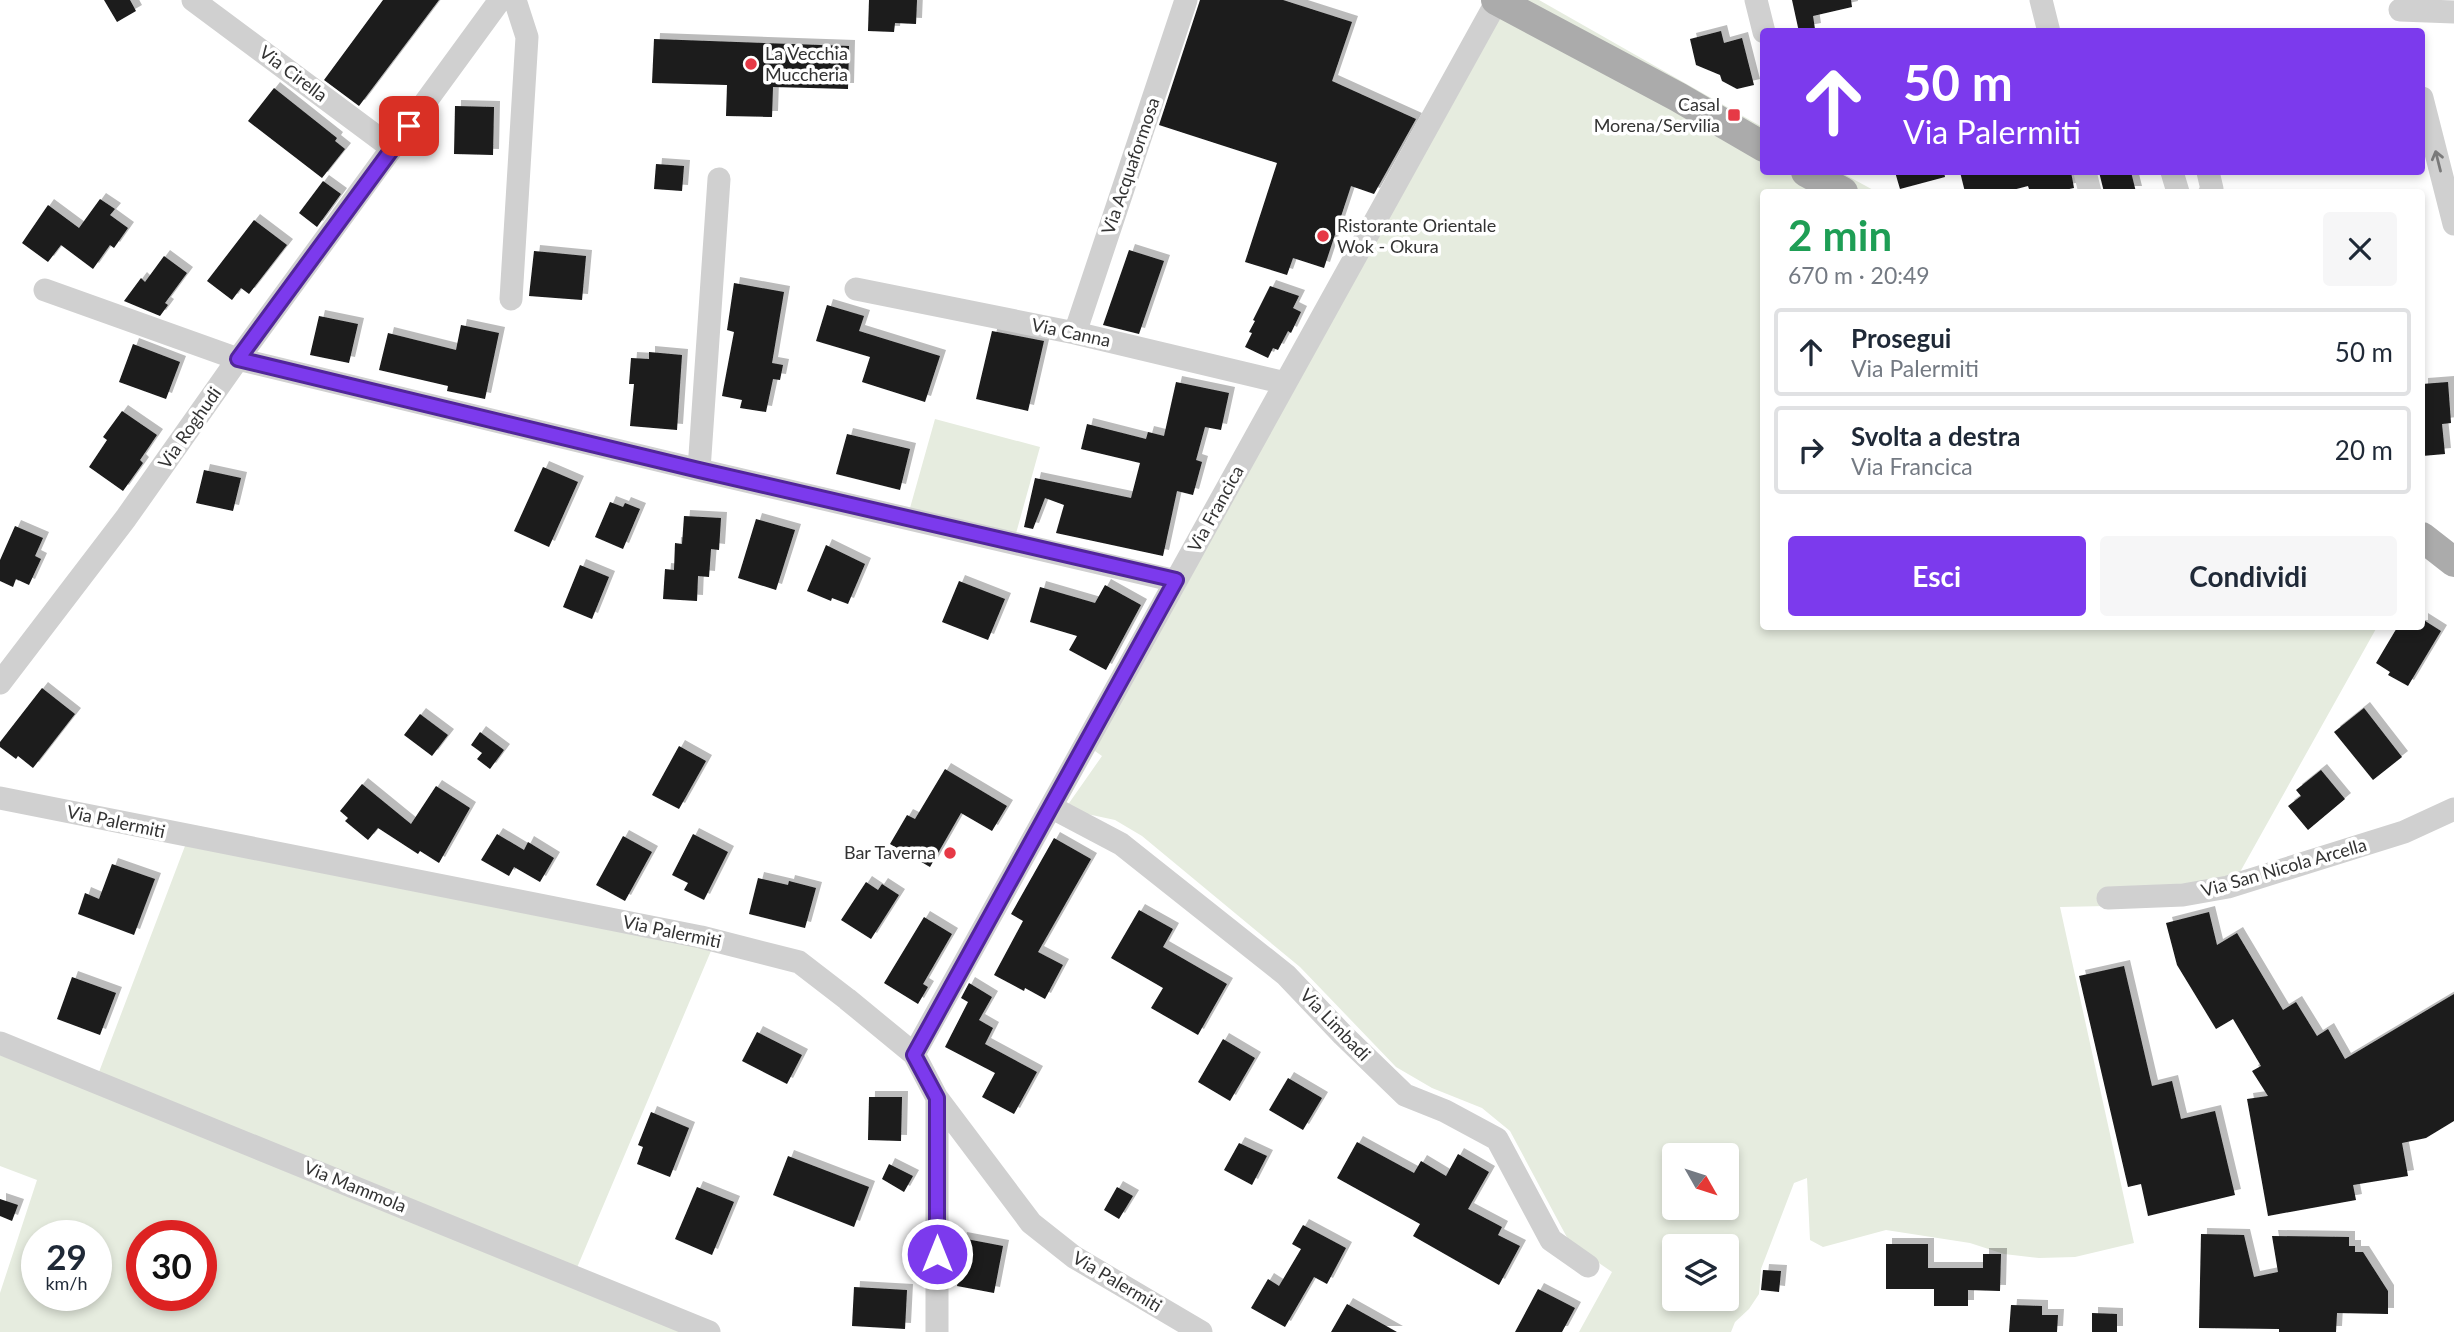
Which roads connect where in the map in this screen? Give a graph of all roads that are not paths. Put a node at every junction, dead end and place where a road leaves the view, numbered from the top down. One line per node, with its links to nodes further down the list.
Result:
1 (194, 0): 14 (street, Via Cirella)
2 (500, 0): 14 (street, Via Roghudi)
3 (515, 0): 21 (street)
4 (1186, 0): 22 (street, Via Acquaformosa)
5 (1497, 0): 13 (main road); 24 (street, Via Francica)
6 (1756, 0): 10 (street)
7 (2041, 0): 11 (street)
8 (2454, 12): 9 (street)
9 (2401, 14)
10 (1763, 28)
11 (2048, 28)
12 (2425, 110): 18 (street, one-way to 12)
13 (1760, 145)
14 (393, 148): 23 (street, Via Roghudi)
15 (1812, 175): 17 (main road)
16 (719, 179): 25 (street)
17 (1837, 189)
18 (2454, 224)
19 (856, 289): 22 (street, Via Canna)
20 (45, 290): 23 (street)
21 (511, 299)
22 (1075, 332): 24 (street, Via Canna)
23 (238, 359): 25 (street); 29 (street, Via Roghudi)
24 (1285, 383): 28 (street, Via Francica)
25 (699, 470): 28 (street)
26 (2425, 539): 27 (main road)
27 (2454, 562)
28 (1176, 580): 31 (street, Via Francica)
29 (0, 683)
30 (0, 798): 35 (street, Via Palermiti)
31 (1051, 807): 35 (street, Via Francica); 37 (street, Via Limbadi)
32 (2454, 809): 33 (street, Via San Nicola Arcella)
33 (2108, 898)
34 (0, 1043): 38 (street, Via Mammola)
35 (914, 1055): 36 (street, Via Palermiti)
36 (937, 1098): 39 (street); 40 (street, Via Palermiti)
37 (1588, 1266)
38 (709, 1332)
39 (937, 1332)
40 (1201, 1332)

